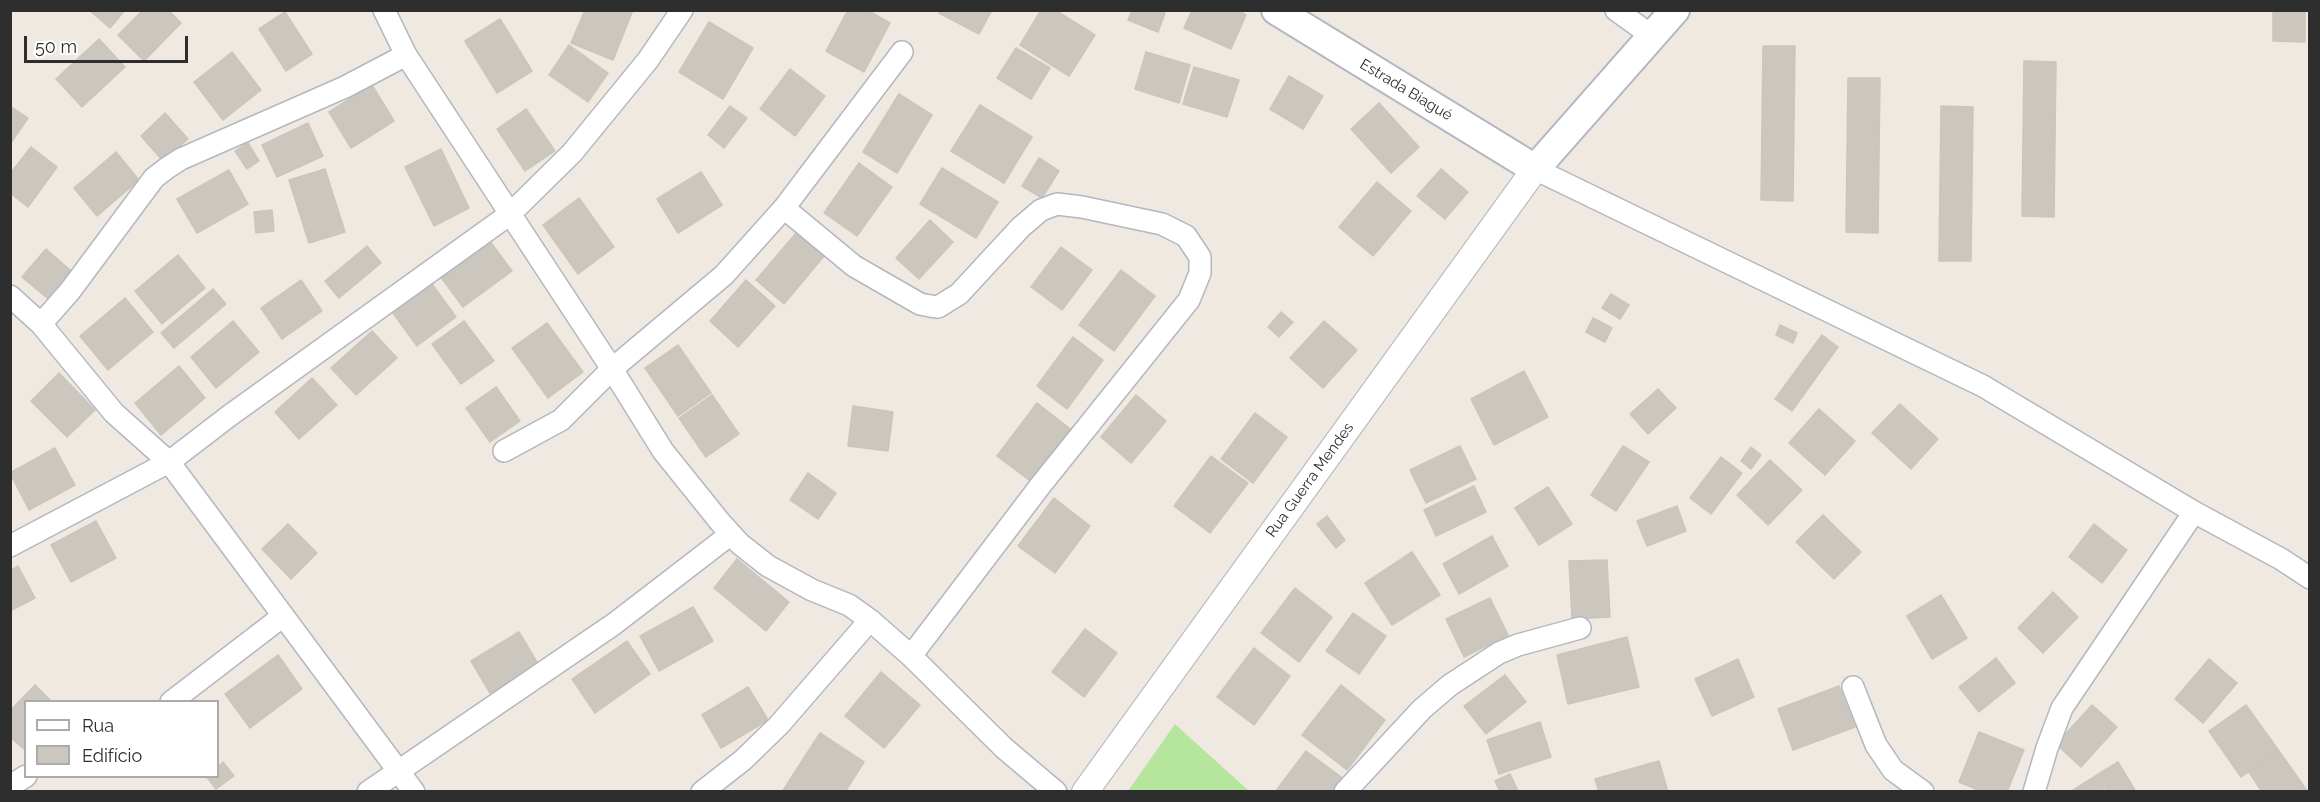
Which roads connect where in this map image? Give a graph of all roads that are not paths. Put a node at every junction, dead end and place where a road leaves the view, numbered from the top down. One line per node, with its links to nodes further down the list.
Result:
1 (384, 10): 8 (street)
2 (682, 10): 11 (street)
3 (1276, 10): 9 (main road, Estrada Biagué)
4 (1616, 10): 6 (street)
5 (1675, 10): 6 (main road)
6 (1652, 36): 9 (main road)
7 (902, 52): 10 (street)
8 (406, 55): 11 (street); 13 (street)
9 (1536, 169): 17 (street); 34 (street, Rua Guerra Mendes)
10 (784, 208): 14 (street); 24 (street)
11 (510, 214): 14 (street); 16 (street)
12 (10, 296): 13 (street)
13 (41, 324): 16 (street)
14 (612, 369): 15 (street); 18 (street)
15 (504, 451)
16 (170, 462): 19 (street); 21 (street)
17 (2194, 512): 20 (street); 37 (street)
18 (731, 534): 22 (street); 27 (street)
19 (10, 546)
20 (2310, 578)
21 (283, 616): 26 (street); 27 (street)
22 (870, 620): 24 (street); 32 (street)
23 (1580, 628): 35 (street)
24 (911, 656): 33 (street)
25 (1853, 687): 36 (street)
26 (174, 700)
27 (398, 770): 30 (street); 31 (street)
28 (24, 777): 29 (street)
29 (10, 786)
30 (368, 792)
31 (414, 792)
32 (702, 792)
33 (1056, 792)
34 (1085, 792)
35 (1345, 792)
36 (1923, 792)
37 (2034, 792)

